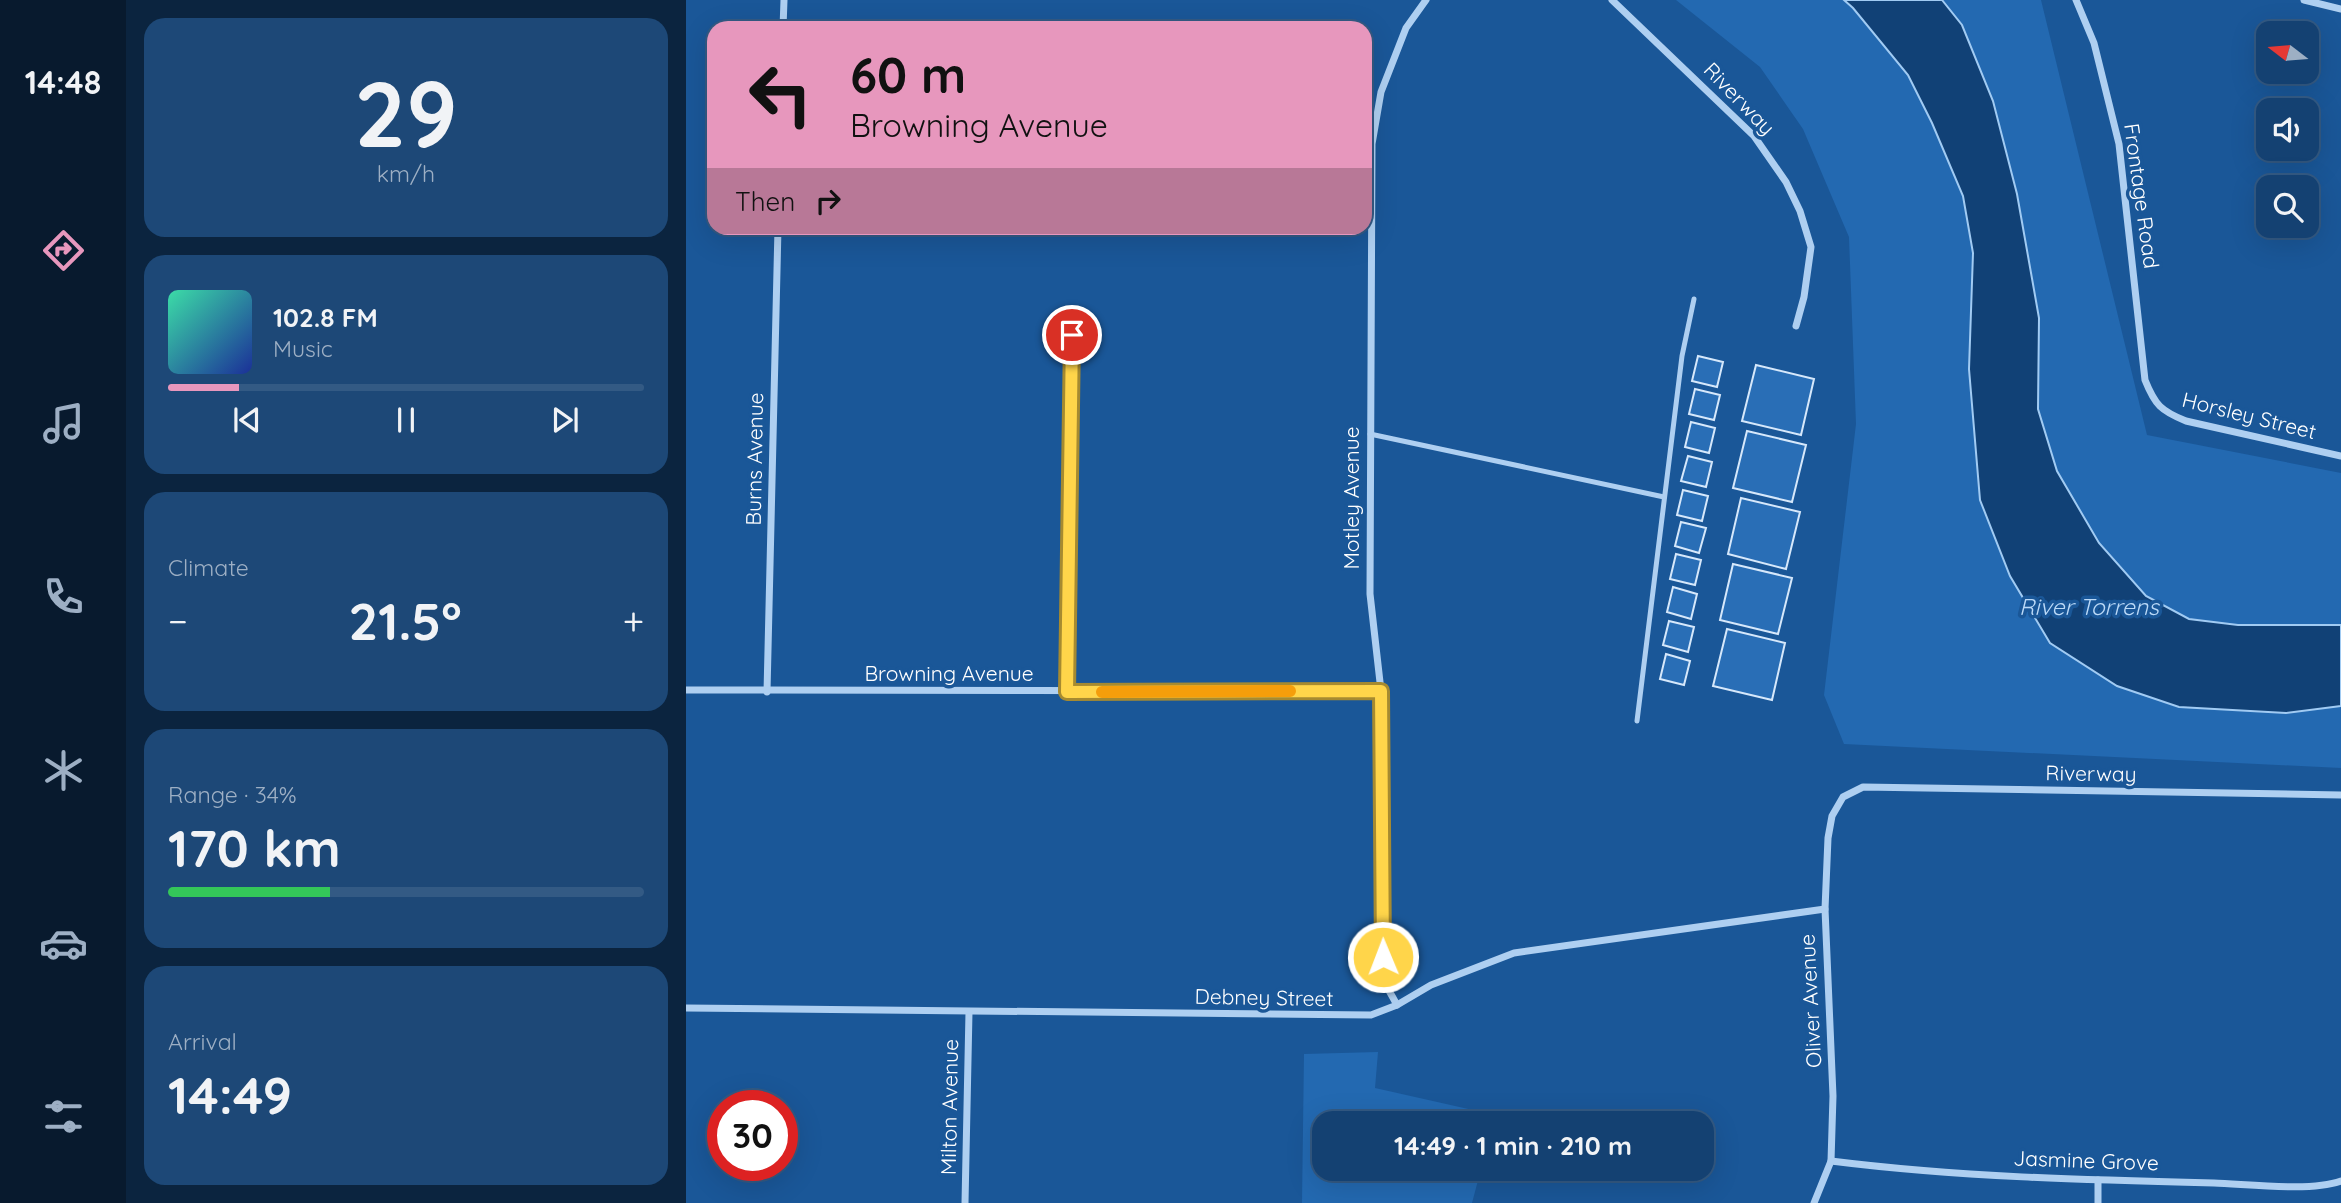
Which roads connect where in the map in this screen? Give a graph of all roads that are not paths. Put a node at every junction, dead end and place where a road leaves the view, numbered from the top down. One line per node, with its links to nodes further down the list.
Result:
1 (784, 0): 7 (street)
2 (1426, 0): 8 (street, Motley Avenue)
3 (1612, 0): 12 (street, Riverway)
4 (2076, 0): 14 (street, Frontage Road)
5 (2304, 0): 6 (street)
6 (2341, 9)
7 (783, 21)
8 (1372, 144)
9 (778, 235): 19 (street, Burns Avenue)
10 (1371, 235): 15 (street, Motley Avenue)
11 (1694, 299): 17 (lane)
12 (1796, 326)
13 (1072, 335): 21 (street)
14 (2153, 401): 16 (street, Horsley Street)
15 (1370, 434): 17 (lane); 20 (street, Motley Avenue)
16 (2341, 456)
17 (1664, 497): 22 (lane)
18 (686, 690): 19 (street, Browning Avenue)
19 (767, 691): 21 (street, Browning Avenue)
20 (1381, 691): 21 (street, Browning Avenue); 26 (street, Motley Avenue)
21 (1067, 692)
22 (1637, 721)
23 (2341, 794): 24 (street, Riverway)
24 (1843, 797): 25 (street, Oliver Avenue)
25 (1825, 909): 26 (street, Debney Street); 29 (street, Oliver Avenue)
26 (1397, 1005): 28 (street, Debney Street)
27 (686, 1008): 28 (street, Debney Street)
28 (969, 1012): 32 (street, Milton Avenue)
29 (1831, 1161): 30 (street, Jasmine Grove); 33 (street, Oliver Avenue)
30 (2098, 1180): 31 (street, Jasmine Grove); 34 (street)
31 (2341, 1181)
32 (965, 1203)
33 (1814, 1203)
34 (2098, 1203)

